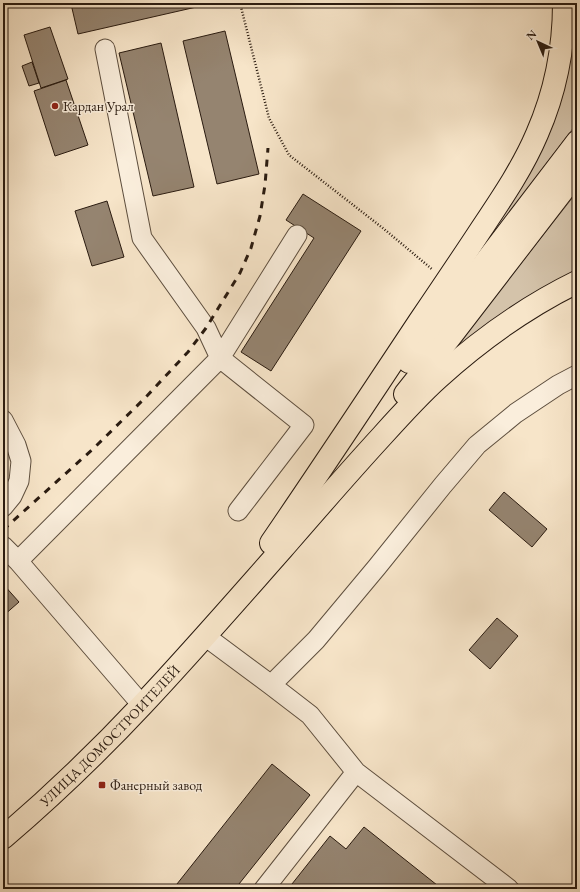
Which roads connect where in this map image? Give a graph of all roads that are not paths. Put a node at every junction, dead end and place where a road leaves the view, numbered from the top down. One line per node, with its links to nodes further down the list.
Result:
1 (564, 3): 14 (main road)
2 (105, 50): 7 (lane)
3 (577, 142): 14 (main road)
4 (577, 172): 14 (main road)
5 (297, 235): 7 (lane)
6 (577, 282): 14 (main road)
7 (220, 358): 11 (lane); 13 (lane)
8 (577, 375): 15 (lane)
9 (3, 420): 10 (lane)
10 (3, 506)
11 (238, 511)
12 (3, 546): 13 (lane)
13 (18, 561): 16 (lane)
14 (211, 629): 15 (lane); 16 (main road, УЛИЦА ДОМОСТРОИТЕЛЕЙ)
15 (271, 685): 17 (lane)
16 (142, 705): 18 (main road, УЛИЦА ДОМОСТРОИТЕЛЕЙ)
17 (356, 772): 19 (lane); 20 (lane)
18 (3, 838)
19 (264, 889)
20 (509, 889)

